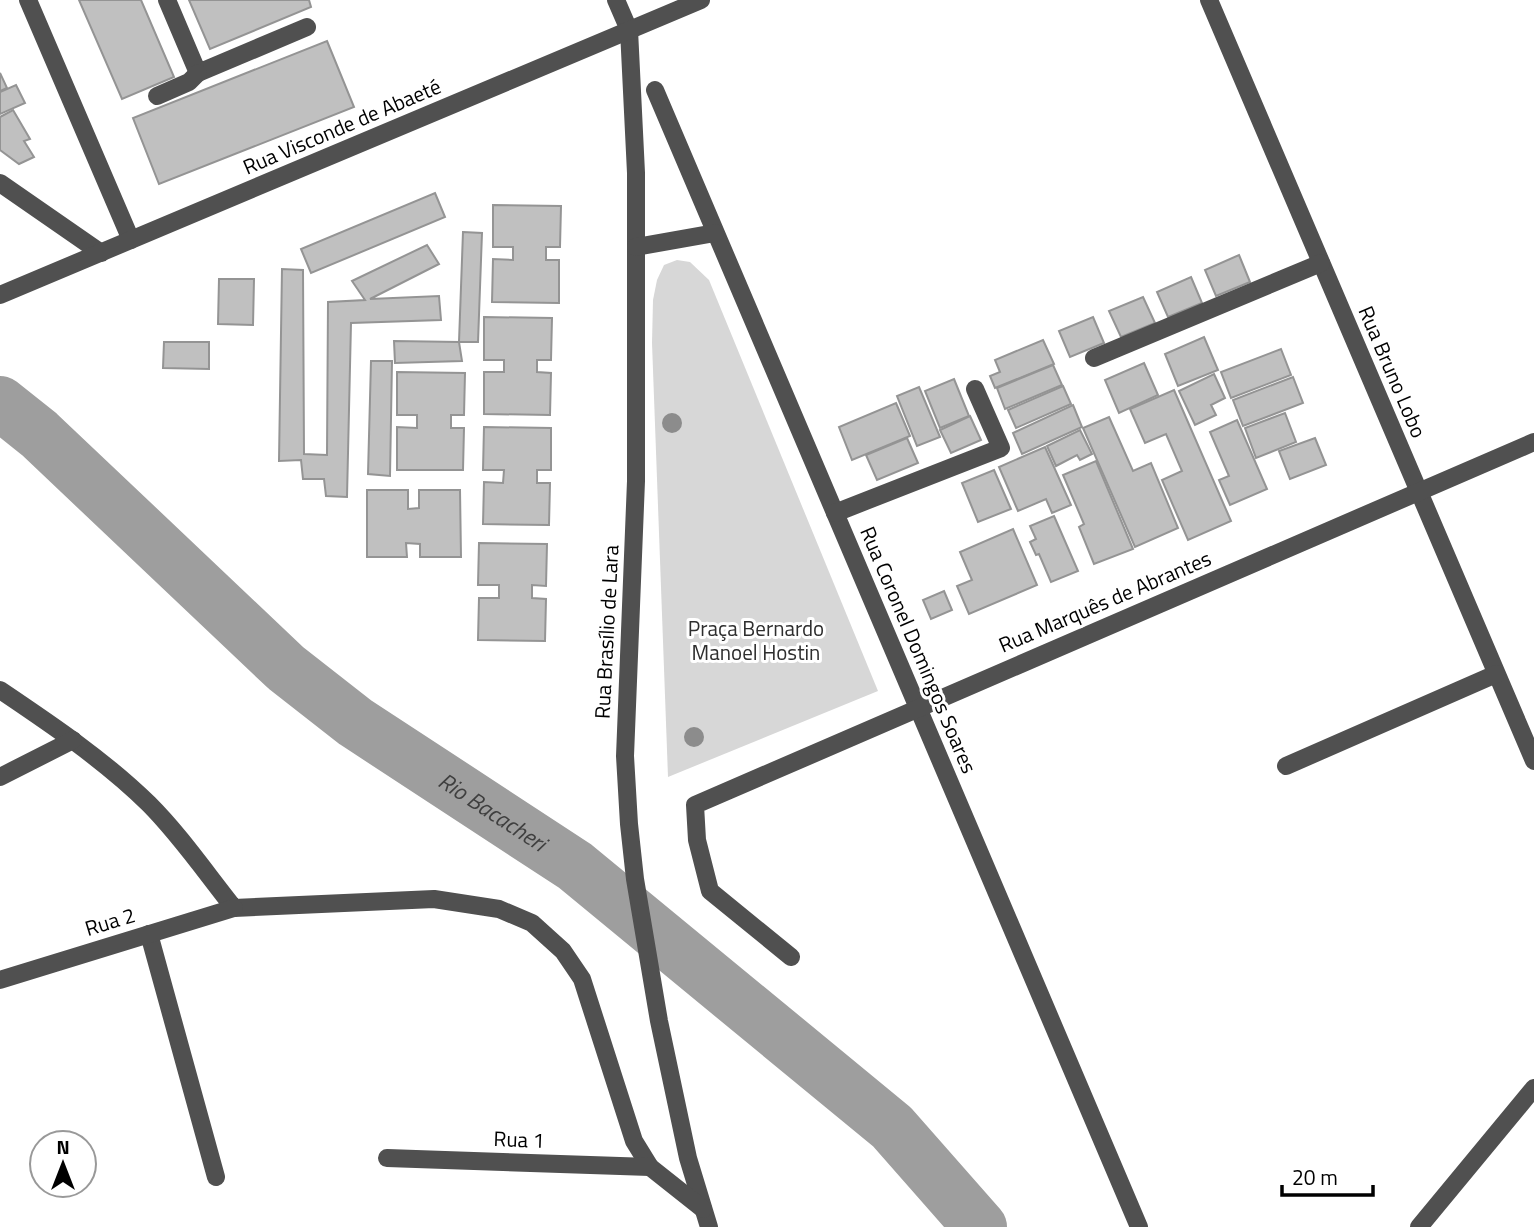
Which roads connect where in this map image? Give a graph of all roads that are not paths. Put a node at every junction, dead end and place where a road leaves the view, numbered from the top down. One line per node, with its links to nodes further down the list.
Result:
1 (28, 0): 13 (street)
2 (167, 0): 8 (street)
3 (616, 0): 7 (street)
4 (701, 0): 7 (street, Rua Visconde de Abaeté)
5 (1209, 0): 16 (street, Rua Bruno Lobo)
6 (307, 27): 8 (street)
7 (629, 30): 13 (street, Rua Visconde de Abaeté); 14 (street, Rua Brasílio de Lara)
8 (198, 73): 10 (street)
9 (655, 90): 12 (street, Rua Coronel Domingos Soares)
10 (157, 96)
11 (0, 183): 15 (street)
12 (715, 233): 14 (street); 22 (street, Rua Coronel Domingos Soares)
13 (131, 240): 15 (street, Rua Visconde de Abaeté)
14 (636, 247): 38 (street, Rua Brasílio de Lara)
15 (101, 253): 17 (street, Rua Visconde de Abaeté)
16 (1321, 264): 18 (street); 21 (street, Rua Bruno Lobo)
17 (0, 295)
18 (1094, 358)
19 (975, 389): 22 (street)
20 (1534, 442): 21 (street, Rua Marquês de Abrantes)
21 (1418, 492): 23 (street, Rua Bruno Lobo); 25 (street, Rua Marquês de Abrantes)
22 (835, 513): 25 (street, Rua Coronel Domingos Soares)
23 (1496, 674): 27 (street, Rua Bruno Lobo); 28 (street)
24 (0, 690): 26 (street)
25 (918, 708): 32 (street, Rua Marquês de Abrantes); 40 (street, Rua Coronel Domingos Soares)
26 (73, 740): 29 (street); 30 (street)
27 (1534, 761)
28 (1286, 766)
29 (0, 777)
30 (234, 908): 31 (street, Rua 2); 36 (street, Rua 2)
31 (149, 934): 33 (street, Rua 2); 37 (street)
32 (791, 957)
33 (0, 980)
34 (1534, 1088): 41 (street)
35 (387, 1158): 36 (street, Rua 1)
36 (650, 1167): 38 (street)
37 (216, 1177)
38 (703, 1209): 39 (street, Rua Brasílio de Lara)
39 (709, 1227)
40 (1139, 1227)
41 (1419, 1227)

